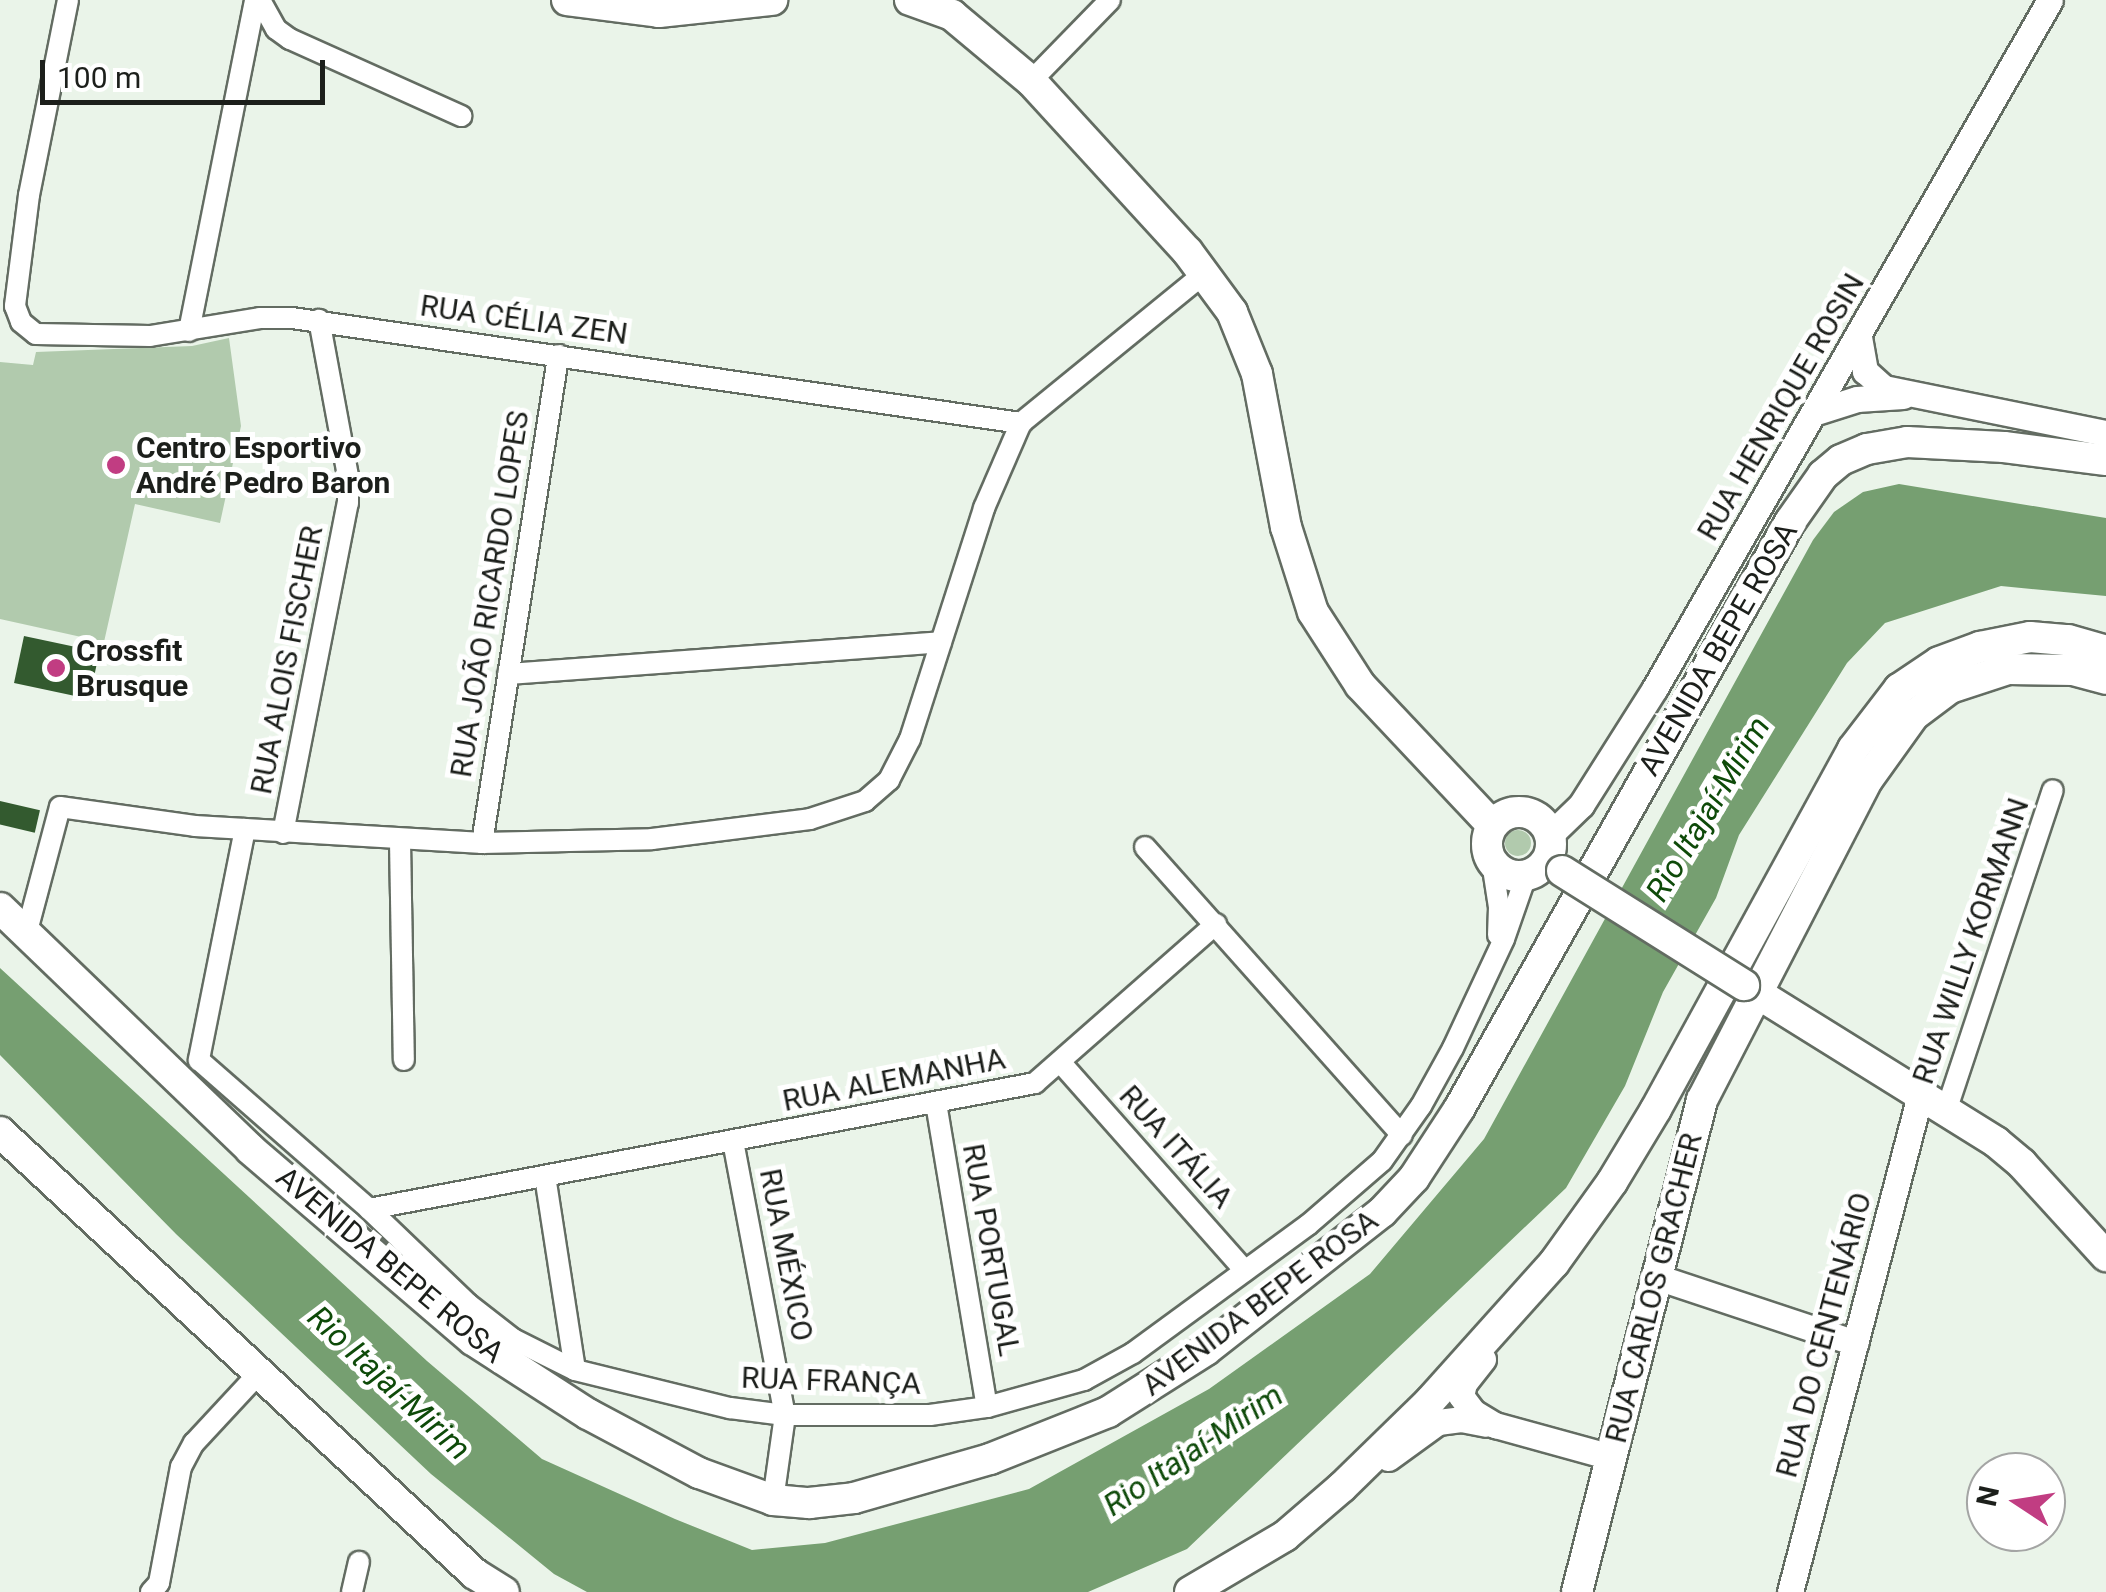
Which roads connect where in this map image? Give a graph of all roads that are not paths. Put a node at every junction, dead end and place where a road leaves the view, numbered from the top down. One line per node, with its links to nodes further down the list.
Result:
1 (68, 0): 12 (street, RUA CÉLIA ZEN)
2 (258, 0): 9 (street); 12 (street)
3 (567, 0): 4 (main road)
4 (772, 0)
5 (910, 0): 8 (main road)
6 (1110, 0): 8 (street)
7 (2050, 0): 13 (street, RUA HENRIQUE ROSIN)
8 (1031, 81): 10 (main road)
9 (461, 116)
10 (1204, 274): 17 (street); 25 (main road)
11 (319, 320): 12 (street, RUA CÉLIA ZEN); 14 (street, RUA CÉLIA ZEN); 27 (street, RUA ALOIS FISCHER)
12 (189, 332)
13 (1859, 337): 15 (street); 16 (street, RUA HENRIQUE ROSIN)
14 (558, 355): 17 (street, RUA CÉLIA ZEN); 22 (street, RUA JOÃO RICARDO LOPES)
15 (1908, 396): 16 (street); 18 (street)
16 (1816, 412): 31 (street, RUA HENRIQUE ROSIN)
17 (1021, 423): 20 (street)
18 (2106, 433)
19 (2098, 461): 60 (main road, AVENIDA BEPE ROSA)
20 (942, 642): 22 (street); 29 (street)
21 (2106, 650): 51 (main road)
22 (508, 674): 29 (street, RUA JOÃO RICARDO LOPES)
23 (2106, 679): 37 (main road, RUA CARLOS GRACHER)
24 (2053, 790): 42 (street, RUA WILLY KORMANN)
25 (1492, 825): 31 (main road); 32 (main road)
26 (246, 829): 27 (street); 35 (street); 47 (street, RUA FRANÇA)
27 (284, 833): 28 (street)
28 (400, 841): 29 (street); 38 (street)
29 (482, 844)
30 (1145, 846): 34 (street)
31 (1546, 861): 32 (main road); 36 (street, RUA FRANÇA); 37 (main road, bridge)
32 (1492, 862): 36 (street, RUA FRANÇA)
33 (0, 908): 35 (main road, AVENIDA BEPE ROSA)
34 (1216, 924): 39 (street, RUA ALEMANHA); 44 (street)
35 (26, 931): 60 (main road, AVENIDA BEPE ROSA)
36 (1497, 957): 44 (street, RUA FRANÇA)
37 (1752, 989): 40 (main road); 50 (main road, RUA CARLOS GRACHER)
38 (404, 1060)
39 (1062, 1064): 41 (street, RUA ALEMANHA); 49 (street, RUA ITÁLIA)
40 (1920, 1095): 42 (main road); 52 (street, RUA DO CENTENÁRIO)
41 (936, 1103): 45 (street, RUA ALEMANHA); 55 (street, RUA PORTUGAL)
42 (1946, 1111): 48 (main road)
43 (0, 1132): 54 (main road)
44 (1402, 1135): 49 (street, RUA FRANÇA)
45 (733, 1141): 46 (street, RUA ALEMANHA); 56 (street, RUA MÉXICO)
46 (545, 1176): 47 (street, RUA ALEMANHA); 53 (street)
47 (369, 1209): 53 (street, RUA FRANÇA)
48 (2106, 1256)
49 (1246, 1270): 55 (street, RUA FRANÇA)
50 (1657, 1277): 52 (street); 58 (main road, RUA CARLOS GRACHER)
51 (1509, 1316): 57 (street); 59 (main road)
52 (1855, 1343): 67 (street, RUA DO CENTENÁRIO)
53 (575, 1370): 56 (street, RUA FRANÇA)
54 (260, 1371): 62 (street); 64 (main road)
55 (988, 1407): 56 (street, RUA FRANÇA)
56 (786, 1416): 60 (street, RUA MÉXICO)
57 (1495, 1425): 58 (street); 59 (street)
58 (1611, 1457): 66 (main road, RUA CARLOS GRACHER)
59 (1342, 1486): 65 (main road)
60 (773, 1500)
61 (359, 1562): 63 (street)
62 (152, 1592)
63 (352, 1592)
64 (504, 1592)
65 (1190, 1592)
66 (1576, 1592)
67 (1790, 1592)

